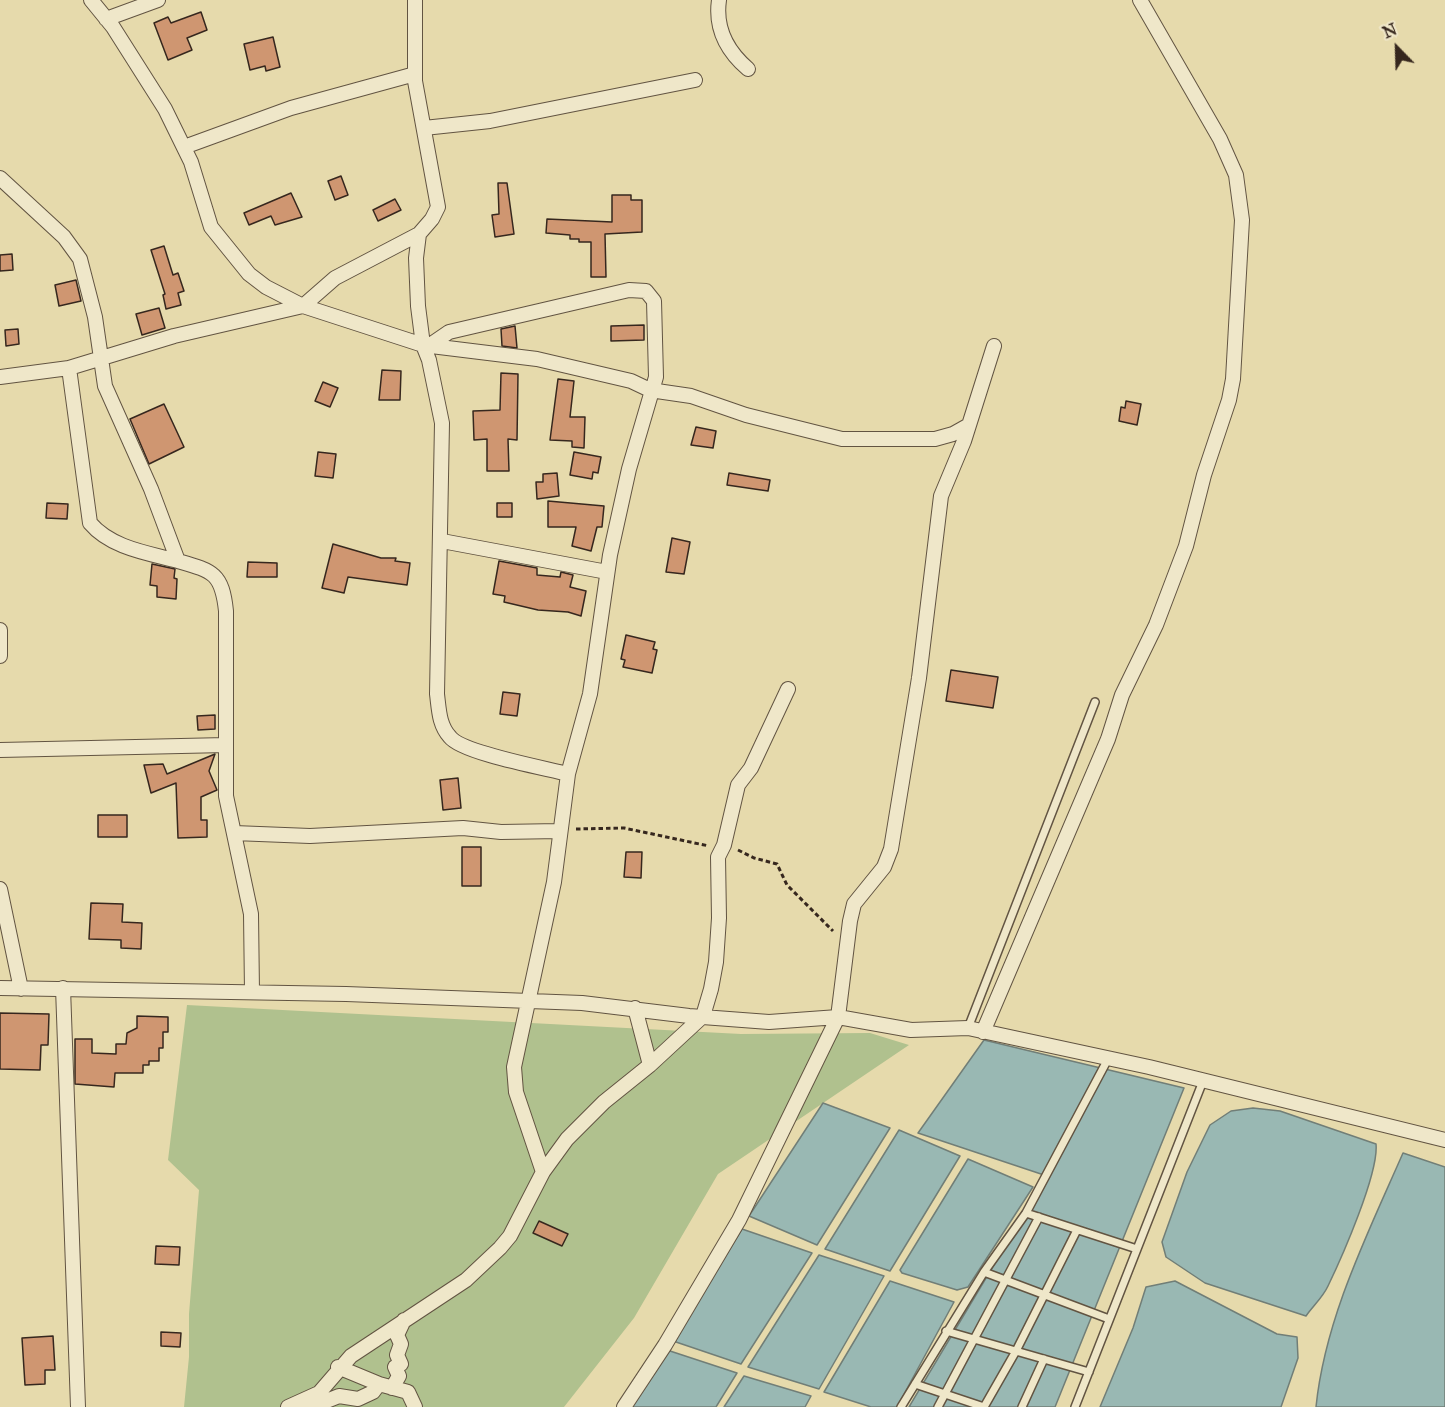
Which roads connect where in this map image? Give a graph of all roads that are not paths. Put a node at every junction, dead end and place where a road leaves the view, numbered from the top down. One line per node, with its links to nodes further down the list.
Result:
1 (91, 0): 6 (street)
2 (158, 0): 6 (street)
3 (415, 0): 8 (street)
4 (719, 0): 7 (street)
5 (1140, 0): 44 (street)
6 (106, 19): 11 (street)
7 (748, 69)
8 (415, 74): 10 (street); 11 (street)
9 (695, 80): 10 (street)
10 (424, 128): 13 (street)
11 (184, 147): 14 (street)
12 (0, 178): 17 (street)
13 (419, 234): 14 (street); 15 (street)
14 (303, 306): 15 (street); 17 (street)
15 (427, 345): 20 (street); 20 (street); 22 (street)
16 (994, 346): 21 (street)
17 (102, 358): 18 (street); 23 (street)
18 (69, 368): 19 (street); 23 (street)
19 (0, 377)
20 (650, 390): 21 (street); 24 (street)
21 (969, 425): 42 (street)
22 (442, 541): 24 (street); 31 (street)
23 (178, 561): 29 (street)
24 (607, 572): 31 (street)
25 (0, 630): 26 (street)
26 (0, 656)
27 (788, 689): 41 (street)
28 (1095, 702): 43 (lane)
29 (226, 745): 30 (street); 33 (street)
30 (0, 750)
31 (568, 774): 32 (street)
32 (560, 831): 33 (street); 39 (street)
33 (234, 833): 38 (street)
34 (0, 889): 37 (street)
35 (0, 988): 37 (street)
36 (63, 988): 37 (street); 38 (street); 69 (street)
37 (21, 989)
38 (252, 992): 39 (street)
39 (529, 1002): 40 (street); 49 (street)
40 (635, 1008): 41 (street); 46 (street)
41 (703, 1016): 42 (street); 46 (street)
42 (838, 1017): 43 (street); 71 (street)
43 (968, 1028): 44 (street)
44 (983, 1032): 45 (street)
45 (1108, 1059): 47 (street); 50 (lane)
46 (650, 1065): 49 (street)
47 (1203, 1081): 48 (street); 53 (lane)
48 (1445, 1140)
49 (543, 1172): 58 (street)
50 (1026, 1213): 51 (lane); 54 (lane)
51 (1039, 1217): 52 (lane); 55 (lane)
52 (1077, 1230): 53 (lane); 56 (lane)
53 (1137, 1249): 57 (lane)
54 (984, 1272): 55 (lane); 59 (lane)
55 (1005, 1279): 56 (lane); 60 (lane)
56 (1045, 1293): 57 (lane); 61 (lane)
57 (1109, 1319): 64 (lane)
58 (404, 1320): 63 (street); 66 (street)
59 (946, 1331): 60 (lane); 65 (lane)
60 (974, 1340): 61 (lane); 67 (lane)
61 (1016, 1351): 62 (lane); 67 (lane)
62 (1044, 1359): 64 (lane); 74 (lane)
63 (338, 1367): 66 (street); 68 (street)
64 (1089, 1372): 75 (lane)
65 (915, 1384): 67 (lane); 72 (lane)
66 (385, 1386): 68 (street); 70 (street)
67 (944, 1394): 73 (lane)
68 (293, 1405)
69 (78, 1407)
70 (415, 1407)
71 (624, 1407)
72 (901, 1407)
73 (938, 1407)
74 (1022, 1407)
75 (1075, 1407)

